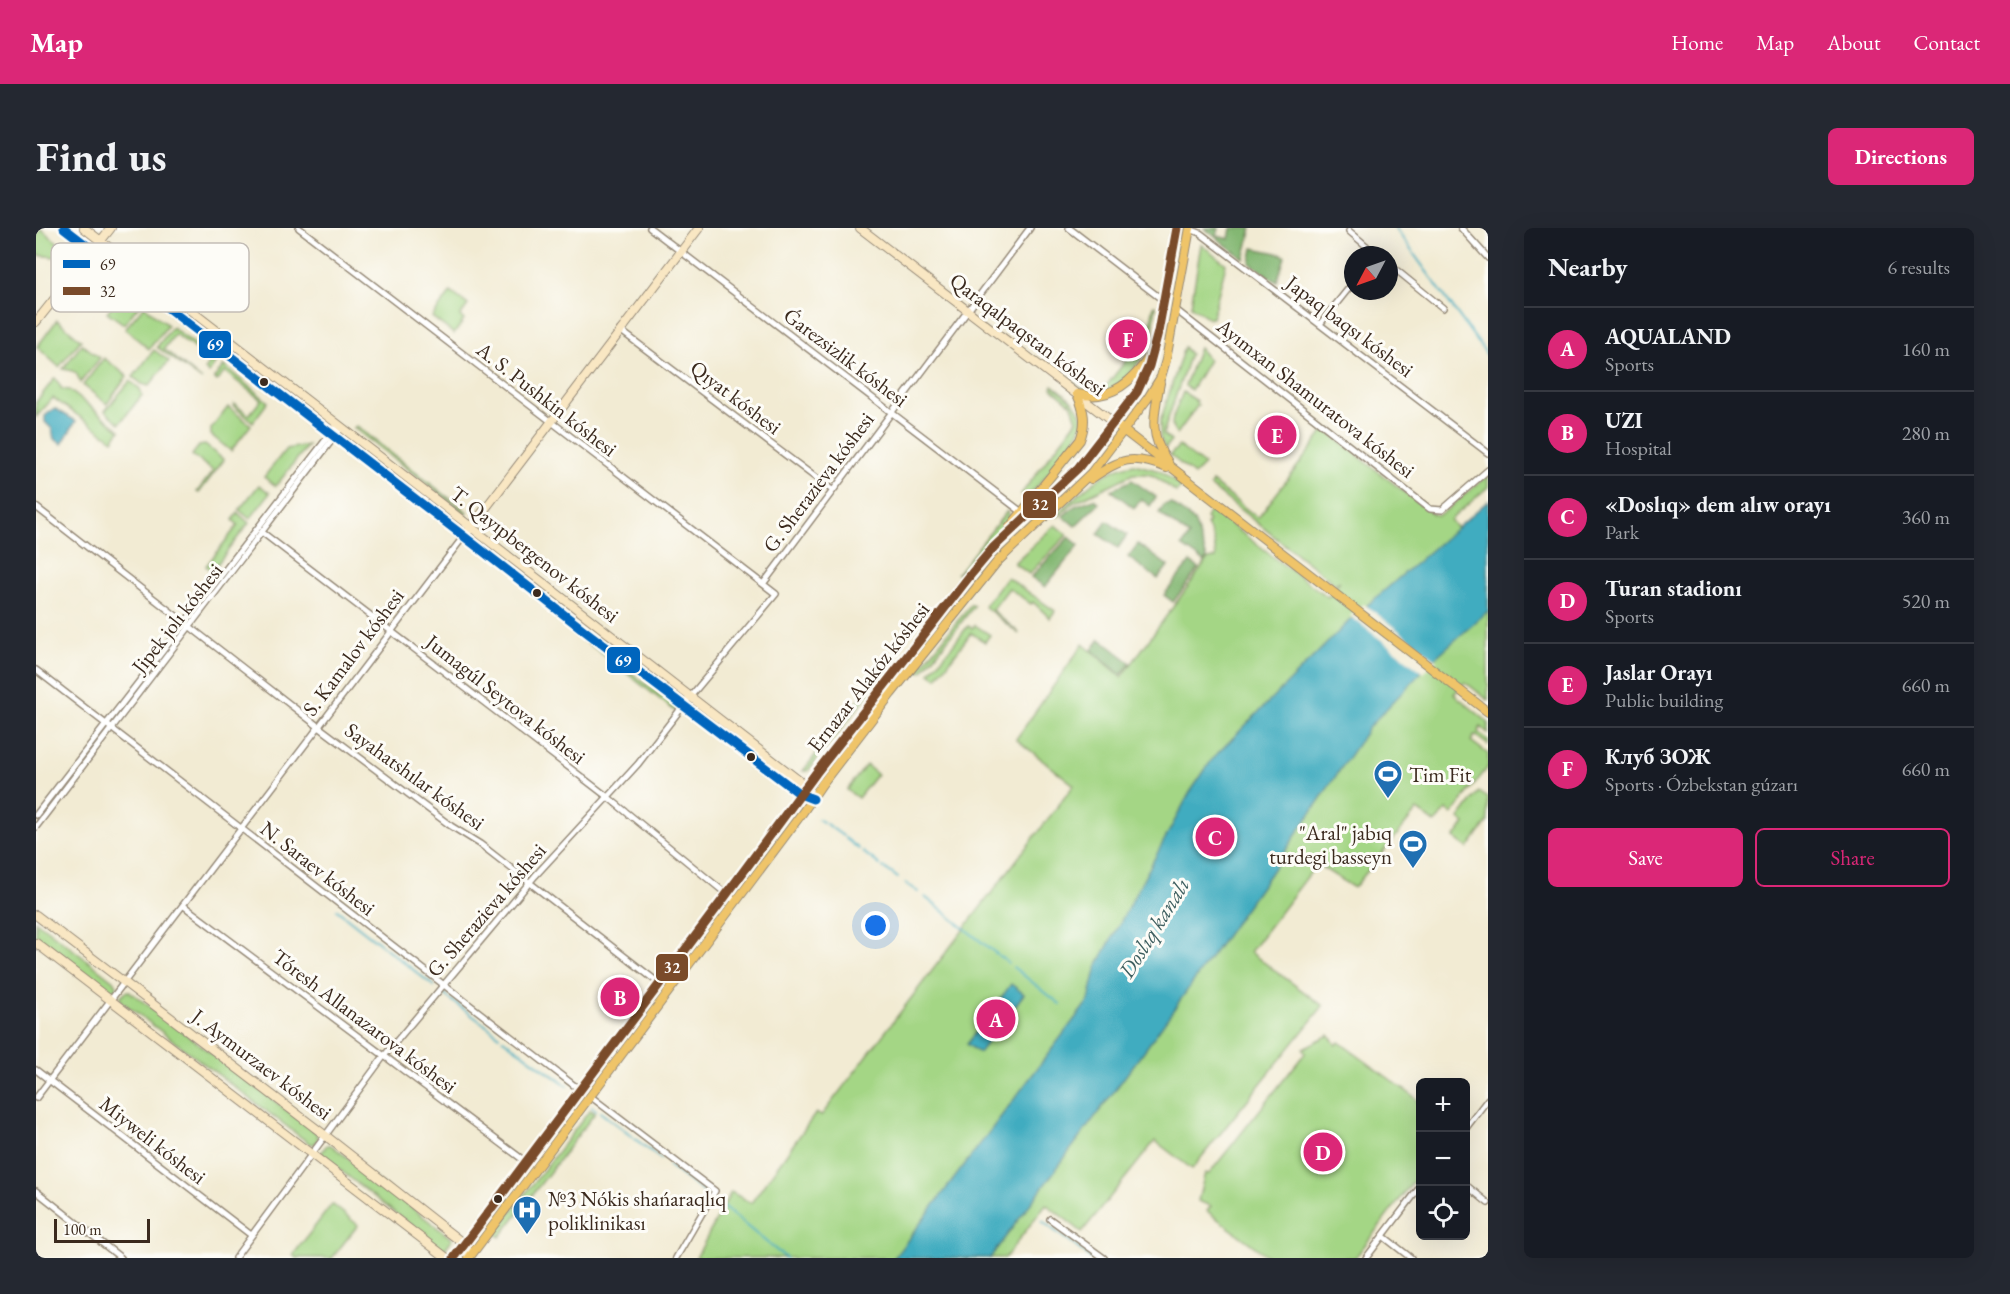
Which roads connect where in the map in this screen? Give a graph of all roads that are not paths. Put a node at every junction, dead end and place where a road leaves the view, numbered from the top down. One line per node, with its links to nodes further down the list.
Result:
1 (64, 228): 15 (main road, T. Qayıpbergenov kóshesi)
2 (84, 228): 14 (main road, T. Qayıpbergenov kóshesi)
3 (111, 228): 14 (main road)
4 (298, 228): 36 (street, A. S. Pushkin kóshesi)
5 (650, 228): 18 (street, Ǵarezsizlik kóshesi)
6 (699, 228): 18 (main road, S. Kamalov kóshesi)
7 (860, 228): 25 (main road, Qaraqalpaqstan kóshesi)
8 (1030, 228): 25 (street, G. Sherazieva kóshesi)
9 (1069, 228): 22 (street)
10 (1177, 228): 22 (main road, Ernazar Alakóz kóshesi)
11 (1461, 228): 19 (street)
12 (1190, 229): 26 (main road); 30 (street, Japaq baqsı kóshesi)
13 (1349, 231): 17 (street)
14 (101, 241): 16 (main road, T. Qayıpbergenov kóshesi)
15 (83, 243)
16 (104, 243)
17 (1366, 246)
18 (681, 252): 31 (main road, S. Kamalov kóshesi); 35 (street, Ǵarezsizlik kóshesi)
19 (1488, 258)
20 (1398, 271): 24 (street)
21 (1344, 294): 30 (street)
22 (1164, 301): 32 (main road, Ernazar Alakóz kóshesi)
23 (51, 303): 29 (main road)
24 (1443, 308)
25 (968, 310): 34 (main road, Qaraqalpaqstan kóshesi); 35 (street, G. Sherazieva kóshesi)
26 (1176, 310): 33 (main road); 42 (street, Ayımxan Shamuratova kóshesi)
27 (172, 312): 40 (main road, T. Qayıpbergenov kóshesi)
28 (193, 312): 38 (main road, T. Qayıpbergenov kóshesi)
29 (36, 322)
30 (1320, 324): 41 (street, Japaq baqsı kóshesi)
31 (620, 330): 36 (main road, S. Kamalov kóshesi); 45 (street, Qıyat kóshesi)
32 (1154, 350): 34 (main road); 37 (main road, Ernazar Alakóz kóshesi)
33 (1161, 377): 39 (main road, Ernazar Alakóz kóshesi); 43 (main road)
34 (1077, 394): 37 (main road, Qaraqalpaqstan kóshesi); 48 (main road)
35 (891, 411): 45 (street, G. Sherazieva kóshesi); 48 (street, Ǵarezsizlik kóshesi)
36 (550, 422): 49 (main road, S. Kamalov kóshesi); 53 (street, A. S. Pushkin kóshesi)
37 (1114, 423): 39 (main road, Qaraqalpaqstan kóshesi); 47 (main road, Ernazar Alakóz kóshesi)
38 (340, 426): 40 (street, Jipek jolı kóshesi); 49 (main road, T. Qayıpbergenov kóshesi)
39 (1124, 430): 43 (main road, Qaraqalpaqstan kóshesi); 44 (main road, Ernazar Alakóz kóshesi)
40 (332, 435): 50 (street, Jipek jolı kóshesi); 51 (main road, T. Qayıpbergenov kóshesi); 55 (street, Jipek jolı kóshesi)
41 (1488, 453)
42 (1488, 471)
43 (1176, 472): 44 (main road); 62 (main road, Qaraqalpaqstan kóshesi)
44 (1080, 486): 58 (main road, Ernazar Alakóz kóshesi)
45 (832, 490): 53 (street, G. Sherazieva kóshesi)
46 (36, 507): 55 (street, Sayahatshılar kóshesi)
47 (1036, 509): 48 (street); 52 (main road, Ernazar Alakóz kóshesi)
48 (1022, 512): 52 (main road)
49 (471, 527): 51 (main road, S. Kamalov kóshesi); 60 (main road, T. Qayıpbergenov kóshesi)
50 (263, 533): 55 (street, Jipek jolı kóshesi); 56 (street, Jumagúl Seytova kóshesi)
51 (464, 536): 56 (street, S. Kamalov kóshesi); 61 (main road, T. Qayıpbergenov kóshesi)
52 (994, 547): 57 (main road, Ernazar Alakóz kóshesi)
53 (763, 584): 54 (street, A. S. Pushkin kóshesi)
54 (776, 594): 60 (street, G. Sherazieva kóshesi)
55 (188, 625): 63 (street, Jipek jolı kóshesi); 64 (street, Sayahatshılar kóshesi)
56 (391, 631): 64 (street, S. Kamalov kóshesi); 69 (street, Jumagúl Seytova kóshesi)
57 (923, 636): 58 (main road); 67 (main road, Ernazar Alakóz kóshesi)
58 (931, 642): 70 (main road, Ernazar Alakóz kóshesi)
59 (36, 670): 63 (street, N. Saraev kóshesi)
60 (690, 697): 61 (street, G. Sherazieva kóshesi); 65 (main road, T. Qayıpbergenov kóshesi)
61 (683, 706): 66 (main road, T. Qayıpbergenov kóshesi); 69 (street, G. Sherazieva kóshesi)
62 (1488, 712)
63 (110, 727): 71 (street, Jipek jolı kóshesi); 72 (street, Jipek jolı kóshesi); 73 (street, N. Saraev kóshesi)
64 (320, 727): 73 (street, S. Kamalov kóshesi); 74 (street, Sayahatshılar kóshesi)
65 (793, 775): 66 (main road); 67 (main road, T. Qayıpbergenov kóshesi)
66 (787, 785): 68 (main road, T. Qayıpbergenov kóshesi)
67 (806, 786): 68 (main road, Ernazar Alakóz kóshesi); 70 (main road, T. Qayıpbergenov kóshesi)
68 (800, 794): 70 (main road, T. Qayıpbergenov kóshesi); 75 (main road, Ernazar Alakóz kóshesi)
69 (609, 798): 74 (street, G. Sherazieva kóshesi); 75 (street, Jumagúl Seytova kóshesi)
70 (813, 799): 76 (main road, Ernazar Alakóz kóshesi)
71 (36, 815)
72 (36, 827)
73 (242, 829): 77 (street, S. Kamalov kóshesi); 82 (street, N. Saraev kóshesi)
74 (529, 884): 81 (street, Sayahatshılar kóshesi); 82 (street, G. Sherazieva kóshesi)
75 (727, 895): 76 (street, Jumagúl Seytova kóshesi); 81 (main road, Ernazar Alakóz kóshesi)
76 (735, 902): 88 (main road, Ernazar Alakóz kóshesi)
77 (184, 906): 80 (street, S. Kamalov kóshesi); 84 (street, Tóresh Allanazarova kóshesi)
78 (36, 915): 80 (main road, J. Aymurzaev kóshesi)
79 (36, 943): 83 (main road, J. Aymurzaev kóshesi)
80 (124, 983): 83 (street, S. Kamalov kóshesi); 92 (main road, J. Aymurzaev kóshesi)
81 (660, 984): 87 (main road, Ernazar Alakóz kóshesi)
82 (443, 985): 84 (street, G. Sherazieva kóshesi); 87 (street, N. Saraev kóshesi)
83 (111, 1001): 86 (street, S. Kamalov kóshesi); 93 (main road, J. Aymurzaev kóshesi)
84 (384, 1056): 92 (street, G. Sherazieva kóshesi); 94 (street, Tóresh Allanazarova kóshesi)
85 (36, 1070): 86 (street, Miyweli kóshesi)
86 (49, 1081): 89 (street, S. Kamalov kóshesi); 100 (street, Miyweli kóshesi)
87 (580, 1090): 94 (main road, Ernazar Alakóz kóshesi)
88 (590, 1096): 104 (main road, Ernazar Alakóz kóshesi); 110 (street)
89 (36, 1098)
90 (1488, 1099): 91 (street)
91 (1470, 1123)
92 (326, 1136): 93 (street, G. Sherazieva kóshesi); 103 (main road, J. Aymurzaev kóshesi)
93 (312, 1155): 100 (street, G. Sherazieva kóshesi); 107 (main road, J. Aymurzaev kóshesi)
94 (526, 1162): 101 (main road, Ernazar Alakóz kóshesi)
95 (1467, 1186): 98 (street)
96 (36, 1191): 105 (street)
97 (1416, 1192): 102 (street)
98 (1488, 1203)
99 (1050, 1218): 111 (street)
100 (251, 1235): 106 (street, G. Sherazieva kóshesi)
101 (470, 1236): 103 (main road, Ernazar Alakóz kóshesi); 104 (main road)
102 (1383, 1236): 112 (street); 113 (street)
103 (464, 1244): 108 (main road, Ernazar Alakóz kóshesi); 109 (main road)
104 (480, 1244): 109 (main road, Ernazar Alakóz kóshesi)
105 (122, 1258)
106 (235, 1258)
107 (447, 1258)
108 (454, 1258)
109 (469, 1258)
110 (676, 1258)
111 (1104, 1258)
112 (1366, 1258)
113 (1411, 1258)

